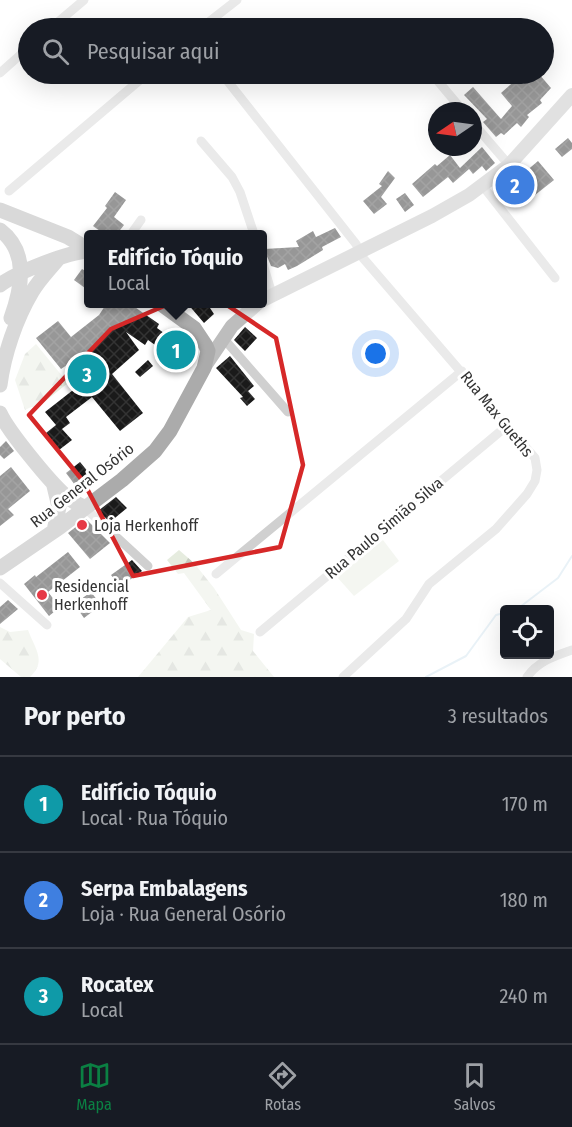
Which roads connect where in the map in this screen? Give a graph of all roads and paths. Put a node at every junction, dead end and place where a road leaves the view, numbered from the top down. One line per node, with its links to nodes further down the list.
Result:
1 (84, 0): 3 (street)
2 (237, 0): 4 (street)
3 (63, 18)
4 (214, 18)
5 (18, 57): 6 (street)
6 (0, 73)
7 (135, 84): 16 (street)
8 (230, 84): 24 (street, Rua Max Gueths)
9 (440, 84): 11 (street)
10 (572, 96): 14 (main road)
11 (455, 102)
12 (482, 134): 14 (street)
13 (201, 141): 21 (street)
14 (508, 165): 15 (main road)
15 (482, 185): 24 (main road); 26 (street)
16 (9, 191)
17 (0, 210): 22 (main road)
18 (141, 220): 20 (street)
19 (0, 230): 34 (main road)
20 (134, 230)
21 (253, 230)
22 (84, 247)
23 (84, 251): 25 (main road)
24 (360, 252): 28 (main road); 36 (street, Rua Max Gueths)
25 (58, 259): 27 (main road); 37 (main road)
26 (555, 278)
27 (0, 285)
28 (267, 297)
29 (168, 308): 32 (main road)
30 (252, 308): 31 (main road, Rua General Osório)
31 (232, 326): 32 (main road); 33 (main road, Rua General Osório)
32 (194, 328): 35 (main road)
33 (224, 339): 35 (main road, Rua General Osório); 39 (street)
34 (0, 349)
35 (204, 368): 42 (main road, Rua General Osório)
36 (462, 371): 40 (street, Rua Max Gueths); 46 (street)
37 (0, 385)
38 (1, 412): 41 (main road)
39 (288, 412)
40 (508, 425): 49 (street, Rua Paulo Simião Silva); 51 (street, Rua Max Gueths)
41 (53, 483): 42 (main road); 43 (main road)
42 (86, 508): 43 (main road, Rua General Osório); 44 (street)
43 (54, 531): 45 (main road, Rua General Osório)
44 (148, 566)
45 (0, 568)
46 (216, 574)
47 (0, 583): 48 (street)
48 (47, 625)
49 (260, 632)
50 (572, 650): 52 (street)
51 (343, 677)
52 (527, 677)

